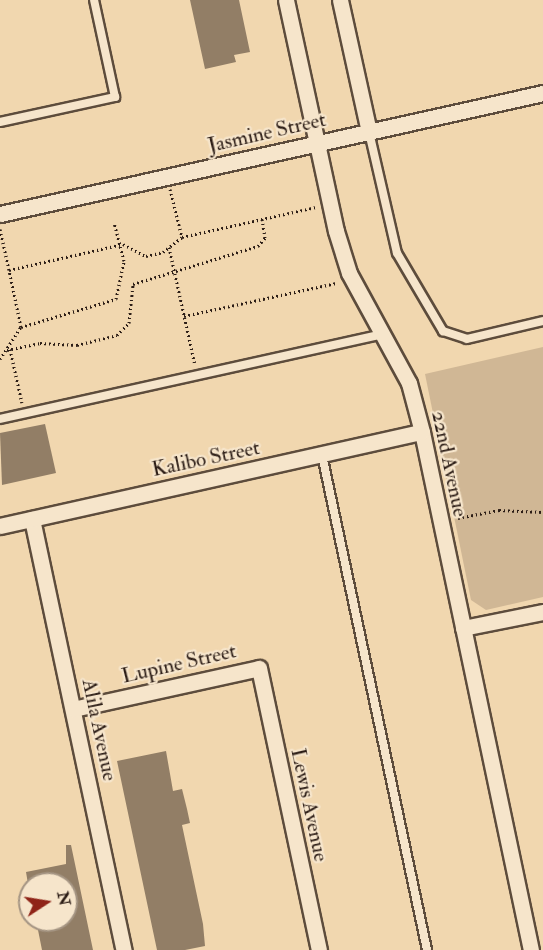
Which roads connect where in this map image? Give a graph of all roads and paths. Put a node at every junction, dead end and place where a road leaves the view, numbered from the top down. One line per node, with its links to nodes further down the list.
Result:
1 (94, 0): 5 (lane)
2 (286, 0): 7 (street, 22nd Avenue)
3 (340, 0): 6 (street)
4 (543, 93): 6 (street, Jasmine Street)
5 (0, 123)
6 (369, 132): 7 (street, Jasmine Street); 23 (lane)
7 (317, 144): 10 (street, Jasmine Street); 25 (street, 22nd Avenue)
8 (169, 184): 14 (path)
9 (316, 207): 11 (path)
10 (0, 214)
11 (262, 219): 14 (path); 18 (path)
12 (114, 222): 15 (path)
13 (0, 229): 17 (path)
14 (182, 237): 16 (path)
15 (123, 244): 16 (path); 17 (path); 20 (path)
16 (169, 247): 18 (path)
17 (9, 270): 24 (path)
18 (174, 270): 21 (path); 22 (path)
19 (339, 282): 22 (path)
20 (121, 292): 21 (path); 24 (path)
21 (128, 295): 26 (path)
22 (184, 316): 28 (path)
23 (543, 321)
24 (21, 327): 26 (path)
25 (384, 333): 28 (lane); 31 (street, 22nd Avenue)
26 (9, 350): 27 (path); 29 (path)
27 (0, 359)
28 (197, 375): 29 (lane)
29 (25, 414): 30 (lane)
30 (0, 419)
31 (422, 432): 32 (street, Kalibo Street); 38 (street, 22nd Avenue)
32 (322, 454): 35 (street, Kalibo Street); 43 (lane)
33 (543, 512): 34 (path)
34 (458, 518)
35 (32, 519): 36 (street, Kalibo Street); 40 (street, Alila Avenue)
36 (0, 526)
37 (543, 612): 38 (street)
38 (463, 628): 44 (street, 22nd Avenue)
39 (259, 668): 40 (street, Lupine Street); 42 (street, Lewis Avenue)
40 (73, 709): 41 (street, Alila Avenue)
41 (124, 950)
42 (319, 950)
43 (428, 950)
44 (531, 950)

